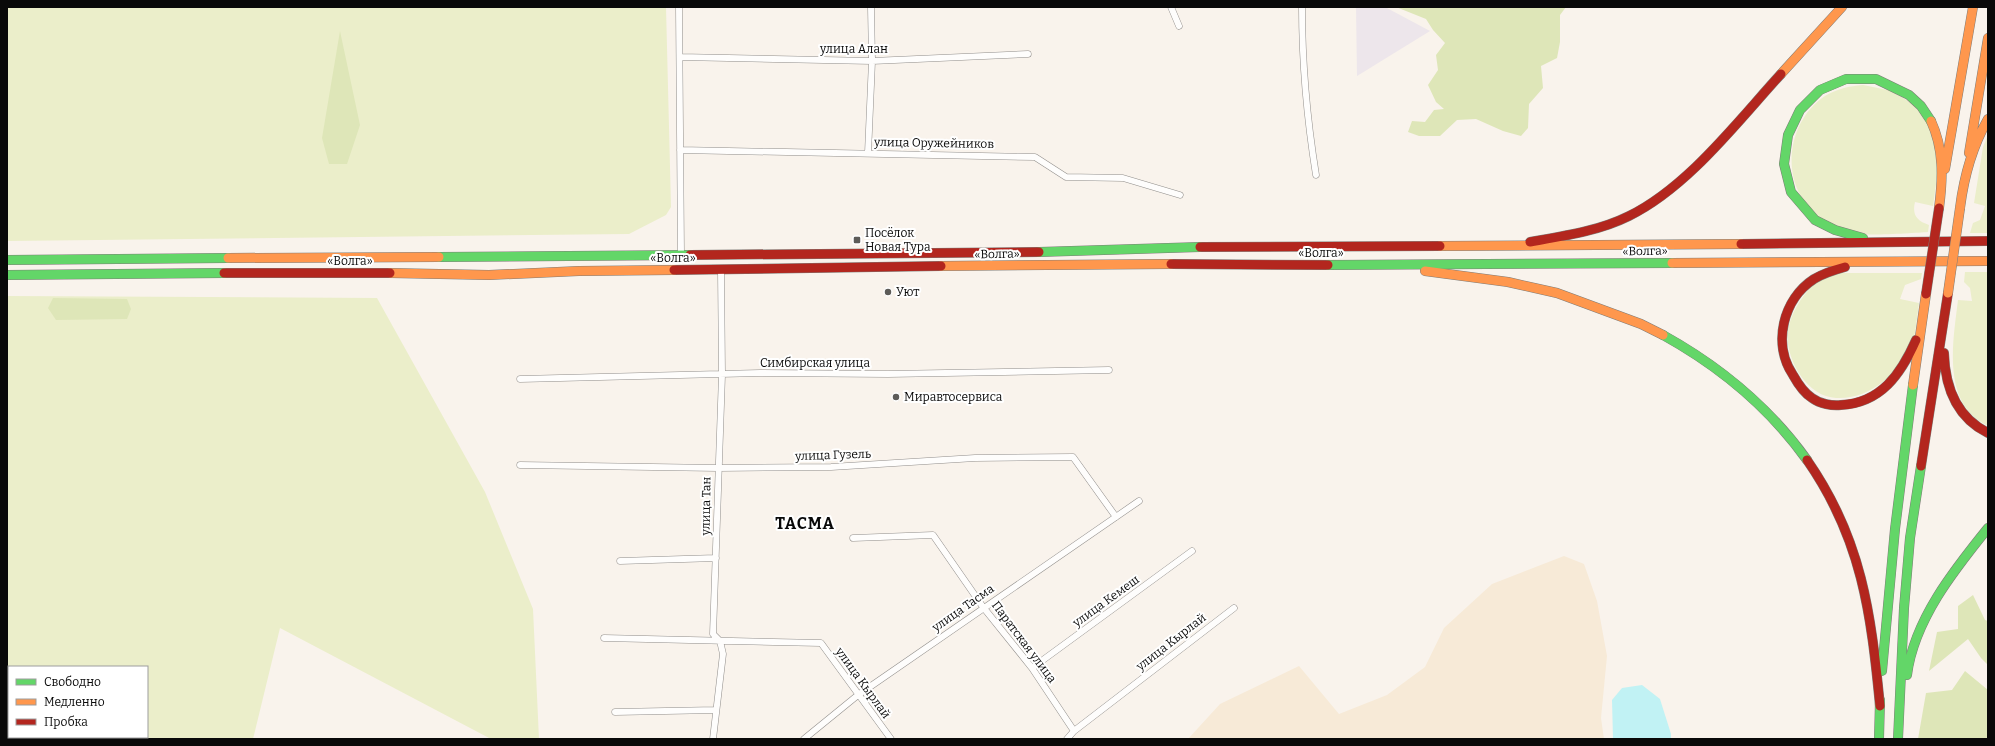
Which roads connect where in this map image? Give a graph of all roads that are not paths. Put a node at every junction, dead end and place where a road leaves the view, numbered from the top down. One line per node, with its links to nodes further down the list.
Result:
1 (679, 7): 10 (street)
2 (871, 7): 11 (street)
3 (1171, 7): 7 (street)
4 (1302, 7): 15 (street)
5 (1842, 7): 21 (main road)
6 (1973, 7): 17 (main road)
7 (1179, 26)
8 (1988, 38): 16 (main road)
9 (1028, 54): 11 (street, улица Алан)
10 (680, 57): 11 (street, улица Алан); 13 (street)
11 (872, 61): 14 (street)
12 (1988, 119): 16 (main road)
13 (680, 150): 14 (street, улица Оружейников); 22 (street)
14 (868, 153): 18 (street, улица Оружейников)
15 (1316, 175)
16 (1965, 176): 29 (main road, bridge)
17 (1943, 184): 20 (main road); 30 (main road, bridge)
18 (1180, 195)
19 (1988, 241): 20 (main road, «Волга»)
20 (1879, 242): 21 (main road, «Волга»)
21 (1503, 246): 22 (main road, «Волга»)
22 (681, 256): 23 (main road, «Волга»)
23 (7, 260)
24 (1988, 261): 25 (main road, «Волга»)
25 (1867, 263): 26 (main road, «Волга»); 30 (main road)
26 (1378, 265): 27 (main road, «Волга»); 50 (main road)
27 (721, 270): 28 (main road, «Волга»); 32 (street, улица Тан)
28 (7, 275)
29 (1944, 317): 34 (main road); 53 (main road)
30 (1921, 329): 50 (main road)
31 (1109, 370): 32 (street, Симбирская улица)
32 (722, 375): 33 (street, Симбирская улица); 36 (street, улица Тан)
33 (520, 378)
34 (1988, 433)
35 (520, 465): 36 (street, улица Гузель)
36 (718, 468): 38 (street, улица Гузель); 42 (street, улица Тан)
37 (1139, 501): 38 (street, улица Тасма)
38 (1116, 517): 44 (street, улица Тасма)
39 (1988, 528): 53 (main road)
40 (853, 538): 44 (street, Паратская улица)
41 (1192, 551): 48 (street, улица Кемеш)
42 (716, 558): 43 (street); 47 (street, улица Тан)
43 (620, 561)
44 (983, 607): 48 (street, Паратская улица); 49 (street, улица Тасма)
45 (1234, 608): 54 (street, улица Кырлай)
46 (604, 638): 47 (street)
47 (720, 641): 49 (street, улица Кырлай); 51 (street, улица Тан)
48 (1032, 668): 54 (street, Паратская улица)
49 (858, 695): 56 (street, улица Тасма); 57 (street, улица Кырлай)
50 (1880, 706): 59 (main road)
51 (716, 710): 52 (street); 55 (street, улица Тан)
52 (615, 712)
53 (1898, 727): 60 (main road)
54 (1074, 731): 58 (street, улица Кырлай)
55 (713, 739)
56 (804, 739)
57 (891, 739)
58 (1067, 739)
59 (1879, 739)
60 (1898, 739)

